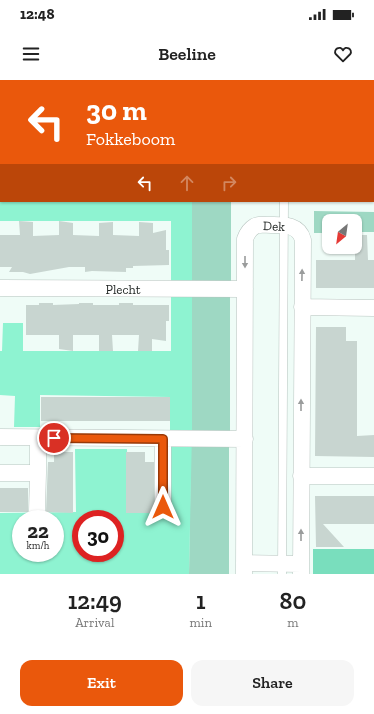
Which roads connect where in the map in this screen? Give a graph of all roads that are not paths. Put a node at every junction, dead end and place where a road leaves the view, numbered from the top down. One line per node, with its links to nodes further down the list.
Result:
1 (284, 202): 2 (lane)
2 (284, 225): 4 (street, Dek, one-way to 4); 5 (street, Dek, one-way to 2); 18 (lane)
3 (0, 288): 4 (street, Plecht)
4 (245, 289): 10 (street, Dek)
5 (302, 307): 6 (street); 13 (street, Dek, one-way to 5)
6 (374, 308)
7 (0, 437): 8 (street)
8 (38, 438): 9 (street); 12 (street)
9 (166, 439): 10 (street); 15 (street)
10 (245, 439): 17 (street, Dek)
11 (0, 473): 12 (street)
12 (38, 473): 16 (street)
13 (301, 476): 14 (street); 19 (street, Dek, one-way to 13)
14 (374, 476)
15 (163, 507)
16 (37, 510)
17 (244, 568): 18 (street, Dek)
18 (282, 569): 19 (street, Dek)
19 (301, 569)

